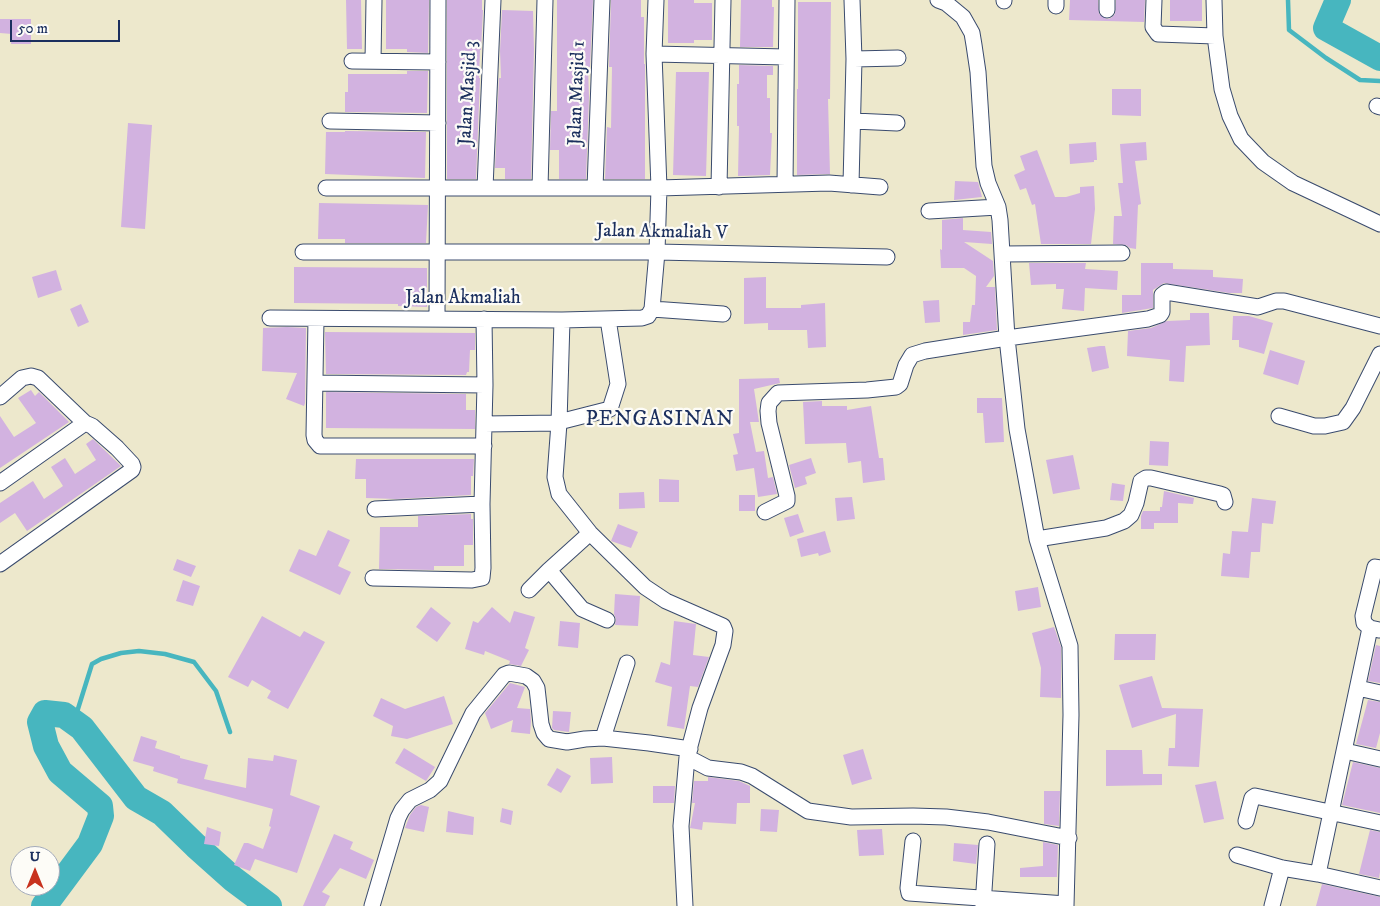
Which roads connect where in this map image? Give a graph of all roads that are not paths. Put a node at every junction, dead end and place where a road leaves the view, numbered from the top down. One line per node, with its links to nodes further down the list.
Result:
1 (374, 0): 20 (street)
2 (438, 0): 21 (street)
3 (493, 0): 31 (street, Jalan Masjid 3)
4 (545, 0): 32 (street)
5 (602, 0): 33 (street, Jalan Masjid 1)
6 (656, 0): 14 (street)
7 (723, 0): 15 (street)
8 (787, 0): 16 (street)
9 (852, 0): 18 (street)
10 (1154, 0): 13 (street)
11 (1214, 0): 13 (street)
12 (943, 1): 36 (street)
13 (1215, 36): 38 (street)
14 (654, 54): 15 (street); 34 (street)
15 (722, 55): 16 (street); 28 (street)
16 (786, 56): 26 (street)
17 (898, 58): 18 (street)
18 (854, 59): 23 (street)
19 (352, 61): 20 (street)
20 (374, 61): 21 (street)
21 (438, 62): 24 (street)
22 (330, 121): 24 (street)
23 (854, 121): 25 (street); 27 (street)
24 (438, 123): 35 (street)
25 (897, 123)
26 (785, 184): 27 (street); 28 (street)
27 (851, 185): 29 (street)
28 (719, 187): 34 (street)
29 (880, 187)
30 (326, 188): 35 (street)
31 (485, 188): 32 (street); 35 (street)
32 (540, 188): 33 (street)
33 (595, 188): 34 (street)
34 (660, 188): 41 (street)
35 (437, 189): 39 (street)
36 (998, 207): 37 (street); 43 (street)
37 (929, 210)
38 (1380, 224)
39 (437, 251): 40 (street, Jalan Akmaliah V); 41 (street, Jalan Akmaliah V); 48 (street)
40 (303, 252)
41 (657, 252): 44 (street, Jalan Akmaliah V); 45 (street)
42 (1122, 253): 43 (street)
43 (1002, 254): 54 (street)
44 (887, 258)
45 (652, 309): 46 (street); 51 (street, Jalan Akmaliah)
46 (723, 314)
47 (270, 318): 49 (street, Jalan Akmaliah)
48 (437, 318): 49 (street, Jalan Akmaliah); 50 (street, Jalan Akmaliah)
49 (316, 319): 56 (street)
50 (484, 319): 52 (street, Jalan Akmaliah); 57 (street)
51 (608, 319): 52 (street, Jalan Akmaliah); 60 (street)
52 (562, 320): 60 (street)
53 (1380, 326): 54 (street)
54 (1008, 338): 68 (street); 70 (street)
55 (1380, 354): 59 (street)
56 (315, 383): 57 (street); 63 (street)
57 (485, 385): 62 (street)
58 (0, 397): 61 (street)
59 (1279, 416)
60 (559, 422): 62 (street); 69 (street)
61 (85, 423): 64 (street); 71 (street)
62 (484, 424): 63 (street)
63 (484, 446): 66 (street)
64 (0, 483)
65 (1225, 502): 70 (street)
66 (482, 504): 67 (street); 74 (street)
67 (375, 508)
68 (765, 512)
69 (590, 534): 73 (street); 83 (street)
70 (1037, 539): 88 (street)
71 (0, 564)
72 (1380, 568): 77 (street)
73 (549, 570): 75 (street); 76 (street)
74 (373, 578)
75 (529, 590)
76 (607, 620)
77 (1375, 629): 79 (street)
78 (627, 663): 81 (street)
79 (1358, 688): 80 (street); 82 (street)
80 (1380, 693)
81 (603, 738): 83 (street); 96 (street)
82 (1345, 751): 84 (street); 85 (street)
83 (688, 753): 88 (street); 98 (street)
84 (1380, 759)
85 (1331, 813): 86 (street); 87 (street); 93 (street)
86 (1246, 821)
87 (1380, 823)
88 (1069, 838): 97 (street)
89 (913, 841): 95 (street)
90 (987, 844): 95 (street)
91 (1237, 855): 92 (street)
92 (1282, 868): 93 (street); 99 (street)
93 (1318, 874): 94 (street)
94 (1380, 888)
95 (983, 903): 97 (street)
96 (376, 905)
97 (1066, 905)
98 (685, 906)
99 (1272, 906)

